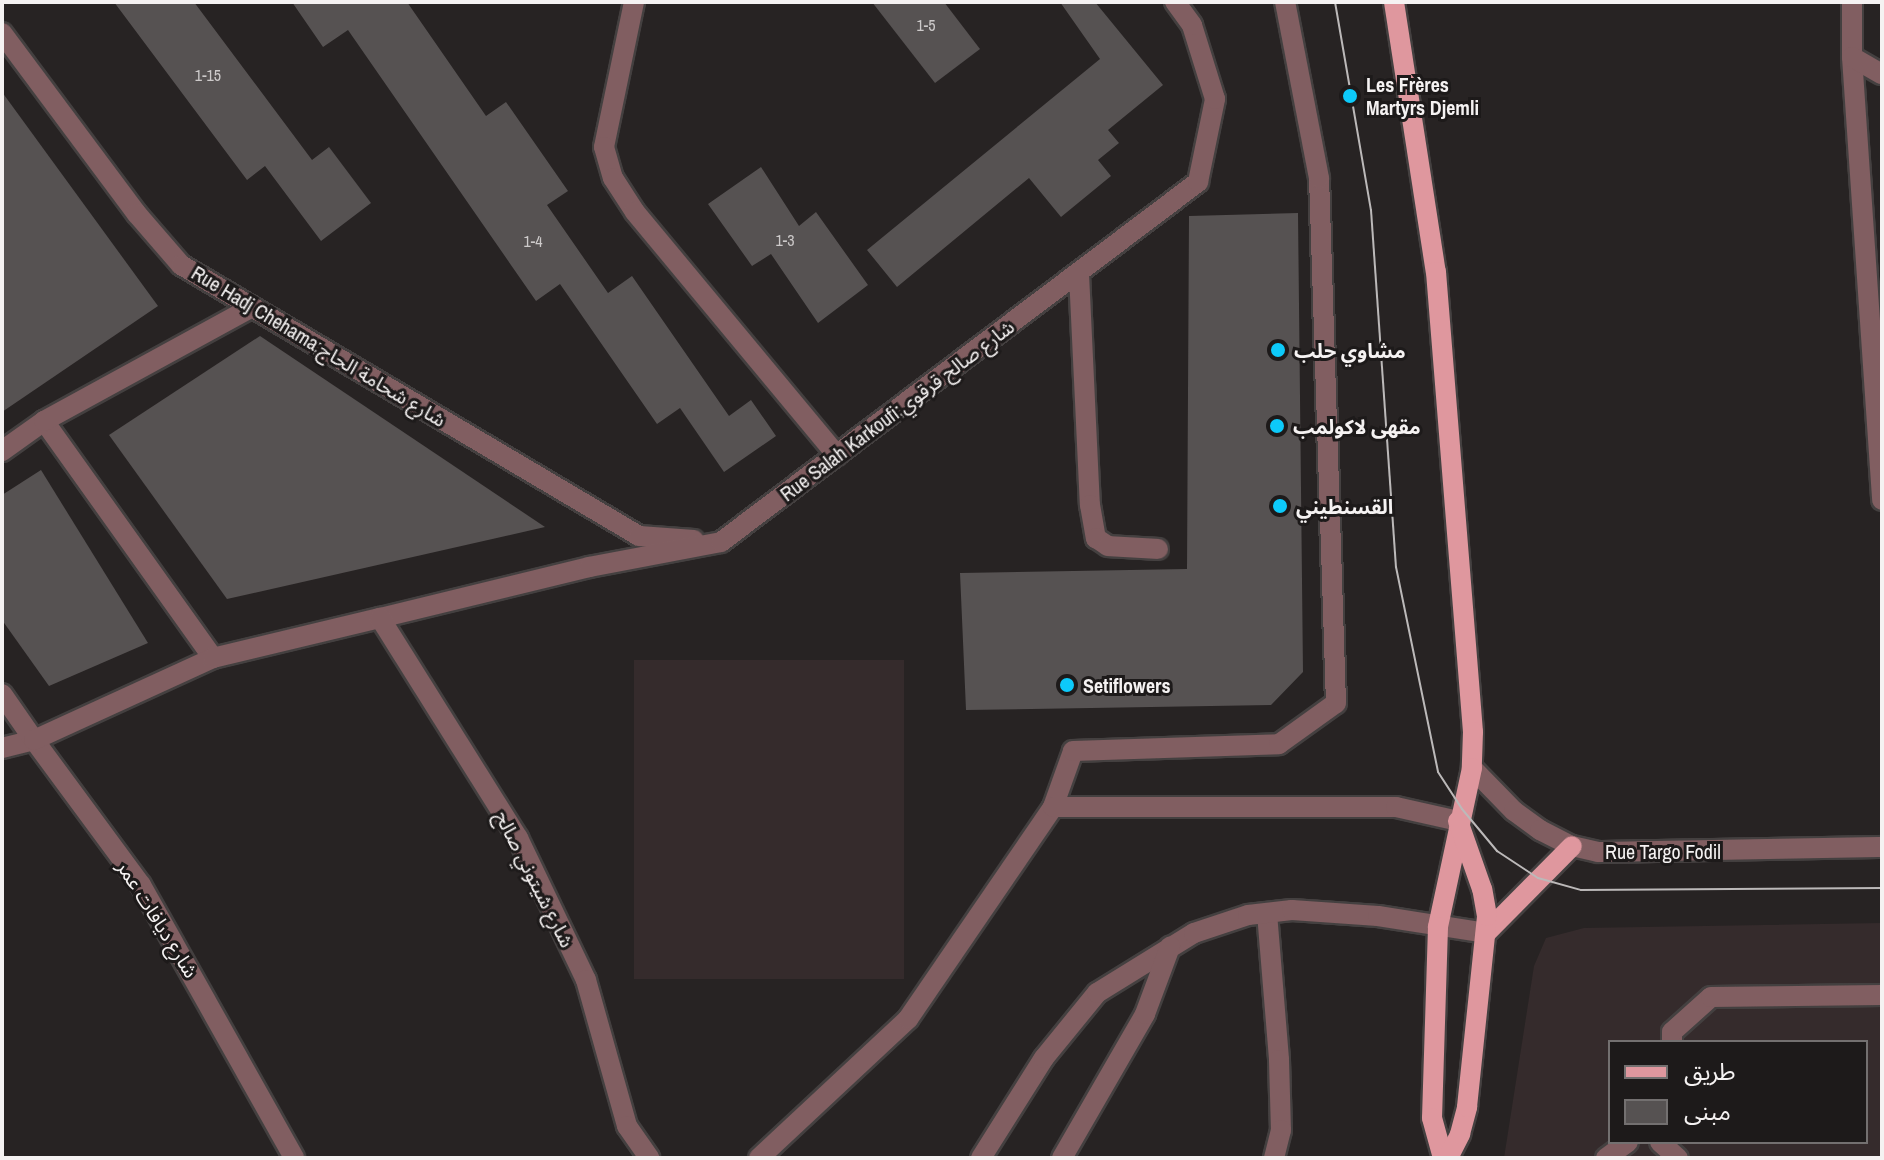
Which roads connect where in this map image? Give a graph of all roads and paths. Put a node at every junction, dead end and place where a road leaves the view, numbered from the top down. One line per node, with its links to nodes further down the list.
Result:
1 (634, 2): 13 (street)
2 (1175, 2): 9 (street, Rue Salah Karkoufi;شارع صالح قرقوي)
3 (1285, 2): 23 (street)
4 (1394, 2): 22 (main road)
5 (1852, 2): 7 (street)
6 (2, 33): 10 (street, Rue Hadj Chehama;شارع شحامة الحاج)
7 (1852, 57): 8 (street); 14 (street)
8 (1882, 74)
9 (1079, 274): 13 (street, Rue Salah Karkoufi;شارع صالح قرقوي); 16 (street)
10 (252, 307): 11 (street); 15 (street, Rue Hadj Chehama;شارع شحامة الحاج)
11 (44, 421): 12 (street); 18 (street)
12 (2, 451)
13 (837, 455): 15 (street, Rue Salah Karkoufi;شارع صالح قرقوي)
14 (1882, 500)
15 (721, 542): 17 (street, Rue Salah Karkoufi;شارع صالح قرقوي)
16 (1158, 549)
17 (380, 618): 18 (street, Rue Salah Karkoufi;شارع صالح قرقوي); 36 (street, شارع شيتوني صالح)
18 (213, 658): 20 (street, Rue Salah Karkoufi;شارع صالح قرقوي)
19 (2, 694): 20 (street, شارع ديافات عمر)
20 (34, 740): 21 (street, Rue Salah Karkoufi;شارع صالح قرقوي); 35 (street, شارع ديافات عمر)
21 (2, 748)
22 (1472, 768): 24 (main road); 25 (street, Rue Targo Fodil)
23 (1053, 807): 24 (street); 37 (street)
24 (1458, 821): 28 (main road); 29 (main road)
25 (1572, 846): 26 (street, Rue Targo Fodil); 29 (main road)
26 (1882, 847)
27 (1267, 913): 28 (street); 30 (street); 40 (street)
28 (1438, 927): 29 (street); 41 (main road)
29 (1486, 933): 41 (main road)
30 (1170, 947): 38 (street); 39 (street)
31 (1882, 995): 32 (street)
32 (1672, 1040)
33 (1625, 1144): 42 (street)
34 (1662, 1144): 43 (street)
35 (294, 1158)
36 (649, 1158)
37 (759, 1158)
38 (981, 1158)
39 (1062, 1158)
40 (1274, 1158)
41 (1445, 1158)
42 (1606, 1158)
43 (1678, 1158)

